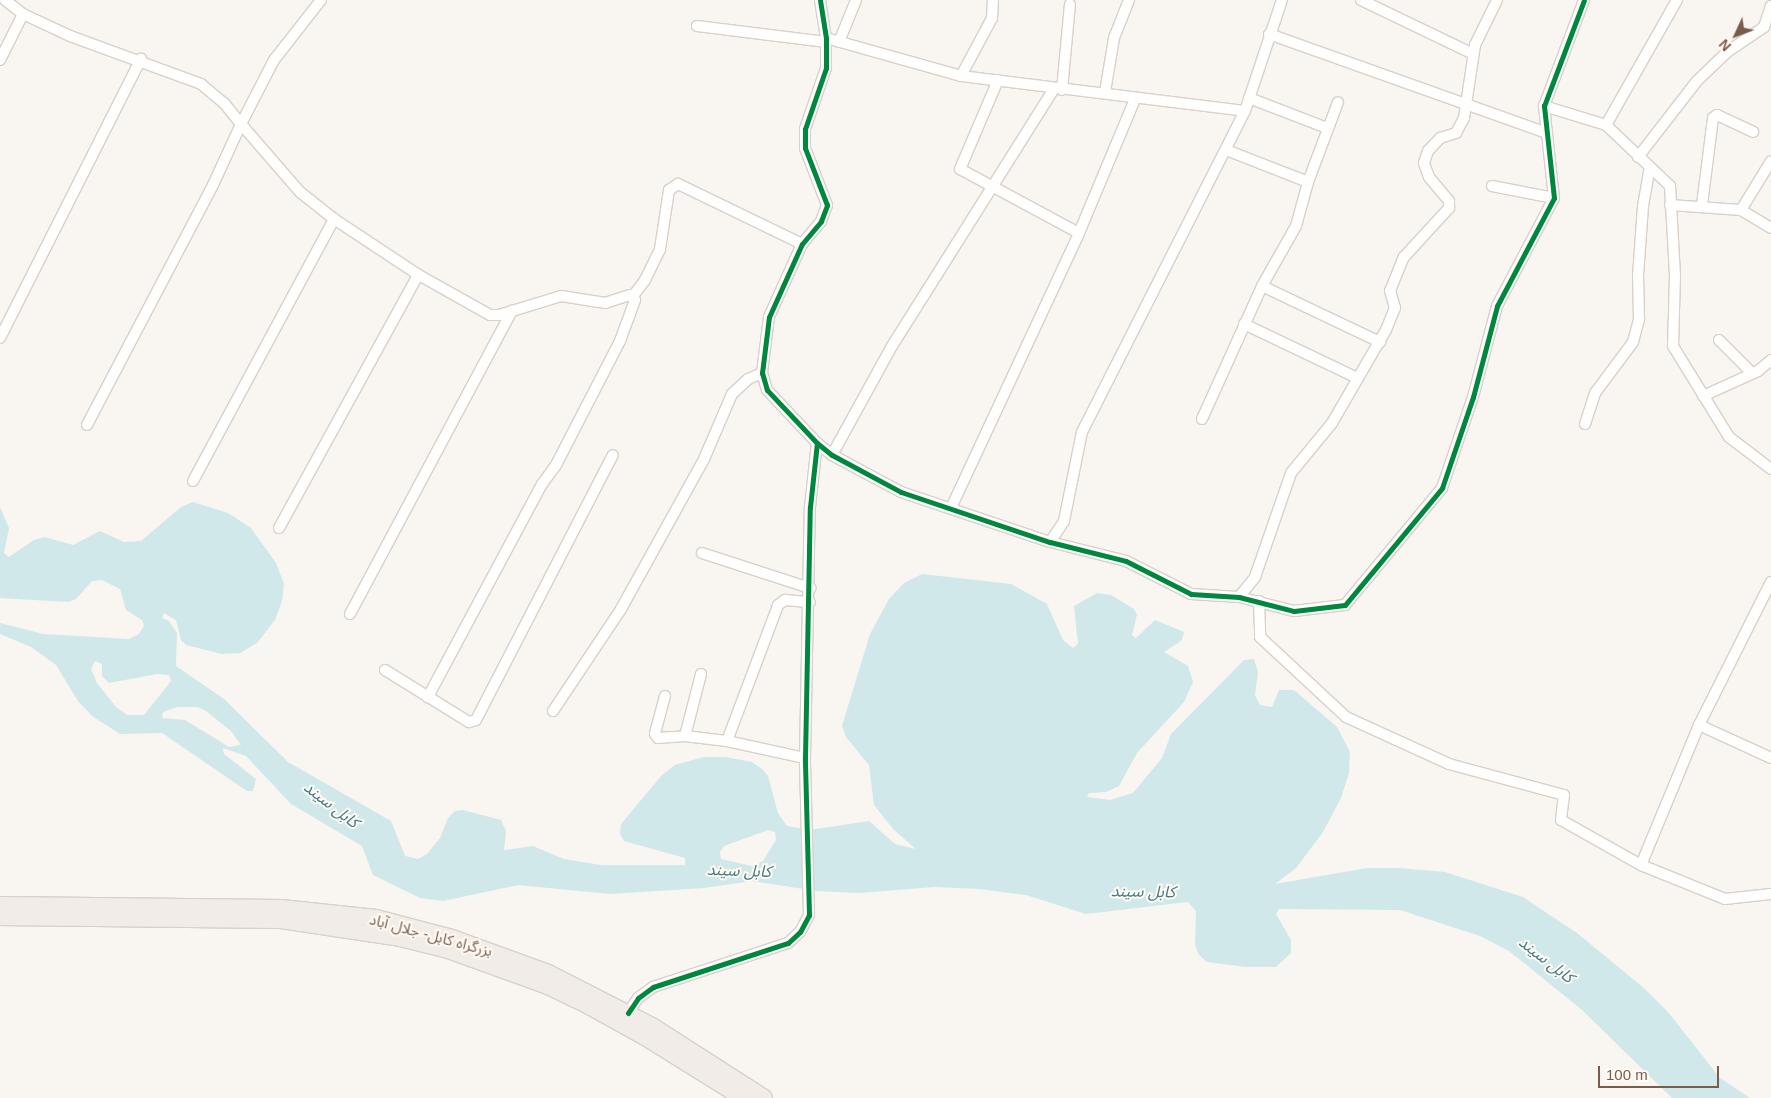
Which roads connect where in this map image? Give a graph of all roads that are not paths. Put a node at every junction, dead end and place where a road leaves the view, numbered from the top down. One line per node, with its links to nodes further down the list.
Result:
1 (5, 0): 15 (street)
2 (321, 0): 33 (street)
3 (820, 0): 18 (street)
4 (856, 0): 19 (street)
5 (993, 0): 23 (street)
6 (1128, 0): 26 (street)
7 (1282, 0): 17 (street)
8 (1361, 0): 20 (street)
9 (1498, 0): 20 (street)
10 (1584, 0): 31 (street)
11 (1677, 0): 34 (street)
12 (1763, 0): 14 (street)
13 (1070, 4): 25 (street)
14 (1771, 6): 39 (street)
15 (23, 14): 21 (street); 22 (street)
16 (697, 26): 18 (street)
17 (1270, 34): 27 (street); 30 (street)
18 (826, 40): 19 (street); 52 (street)
19 (839, 42): 23 (street)
20 (1473, 54): 30 (street)
21 (0, 60)
22 (141, 60): 33 (street); 58 (street)
23 (961, 76): 24 (street)
24 (998, 80): 25 (street); 44 (street)
25 (1058, 90): 26 (street); 44 (street)
26 (1105, 92): 28 (street)
27 (1249, 98): 32 (street); 35 (street)
28 (1135, 99): 32 (street); 51 (street)
29 (1338, 102): 35 (street)
30 (1464, 104): 37 (street); 60 (street)
31 (1544, 106): 34 (street); 37 (street)
32 (1245, 111): 38 (street)
33 (241, 124): 49 (street); 68 (street)
34 (1606, 125): 39 (street)
35 (1327, 128): 42 (street)
36 (1754, 132): 47 (street)
37 (1547, 133): 45 (street)
38 (1226, 150): 42 (street); 76 (street)
39 (1638, 157): 41 (street)
40 (1771, 161): 48 (street)
41 (1650, 168): 46 (street); 67 (street)
42 (1308, 182): 54 (street)
43 (1492, 186): 45 (street)
44 (993, 188): 51 (street); 70 (street)
45 (1554, 198): 81 (street)
46 (1670, 205): 47 (street); 65 (street)
47 (1702, 205): 48 (street)
48 (1741, 210): 50 (street)
49 (334, 219): 53 (street); 73 (street)
50 (1771, 228)
51 (1079, 232): 74 (street)
52 (802, 244): 55 (street); 63 (street)
53 (418, 275): 56 (street); 75 (street)
54 (1262, 286): 57 (street); 60 (street)
55 (633, 296): 56 (street); 87 (street)
56 (512, 312): 83 (street)
57 (1244, 324): 64 (street); 66 (street)
58 (0, 338)
59 (1719, 340): 62 (street)
60 (1380, 342): 64 (street)
61 (1771, 360): 62 (street)
62 (1752, 372): 65 (street)
63 (762, 373): 69 (street); 88 (street)
64 (1357, 378): 80 (street)
65 (1703, 396): 72 (street)
66 (1202, 419)
67 (1585, 424)
68 (87, 425)
69 (817, 443): 70 (street); 79 (street)
70 (832, 455): 74 (street)
71 (613, 456): 87 (street)
72 (1771, 469)
73 (193, 481)
74 (951, 508): 76 (street)
75 (279, 528)
76 (1050, 542): 80 (street)
77 (702, 553): 79 (street)
78 (1771, 582): 89 (street)
79 (810, 588): 82 (street)
80 (1239, 596): 81 (street)
81 (1259, 601): 94 (street)
82 (810, 602): 91 (street); 92 (street)
83 (350, 614)
84 (385, 670): 87 (street)
85 (701, 674): 90 (street)
86 (665, 696): 90 (street)
87 (428, 697)
88 (553, 711)
89 (1698, 725): 93 (street); 94 (street)
90 (685, 736): 91 (street)
91 (727, 741): 92 (street)
92 (805, 758): 99 (street)
93 (1771, 758)
94 (1642, 865): 95 (street)
95 (1771, 894)
96 (0, 905): 97 (highway, بزرگراه کابل- جلال آباد)
97 (281, 914): 98 (highway, بزرگراه کابل- جلال آباد); 99 (highway, بزرگراه کابل- جلال آباد); 100 (highway, بزرگراه کابل- جلال آباد)
98 (0, 916)
99 (628, 1013): 100 (highway, بزرگراه کابل- جلال آباد)
100 (648, 1032): 101 (highway, بزرگراه کابل- جلال آباد)
101 (715, 1073): 102 (highway, بزرگراه کابل- جلال آباد); 103 (highway, بزرگراه کابل- جلال آباد)
102 (724, 1093): 104 (highway, بزرگراه کابل- جلال آباد)
103 (762, 1097)
104 (742, 1098)

